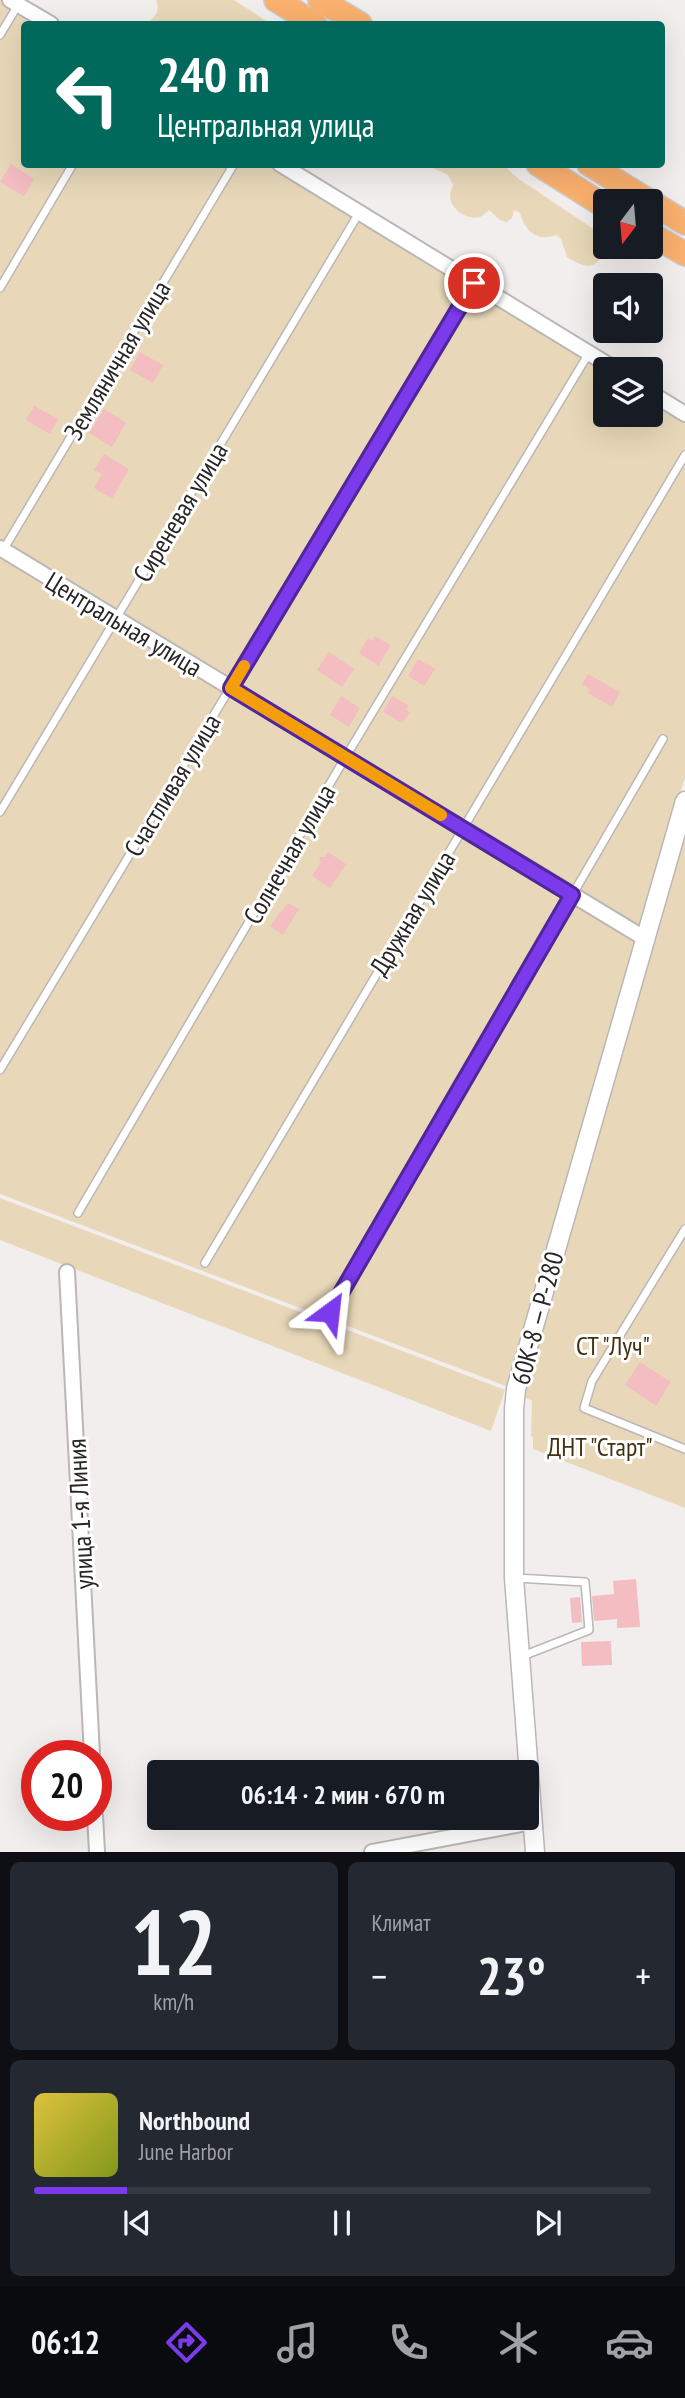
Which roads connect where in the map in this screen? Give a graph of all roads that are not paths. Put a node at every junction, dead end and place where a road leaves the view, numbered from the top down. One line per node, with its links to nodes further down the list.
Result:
1 (276, 0): 5 (highway)
2 (320, 0): 6 (highway)
3 (14, 2): 4 (street); 7 (lane)
4 (46, 21)
5 (310, 21)
6 (355, 21)
7 (0, 35)
8 (71, 168): 23 (lane)
9 (232, 168): 29 (lane, Земляничная улица)
10 (286, 168): 18 (street)
11 (544, 168): 16 (highway)
12 (595, 168): 13 (highway)
13 (619, 183): 14 (highway); 15 (highway)
14 (608, 189)
15 (629, 189)
16 (593, 199)
17 (663, 210): 19 (highway)
18 (359, 213): 22 (street); 30 (lane, Сиреневая улица)
19 (685, 223)
20 (663, 241): 21 (highway)
21 (685, 254)
22 (474, 283): 24 (street); 31 (lane, Счастливая улица)
23 (0, 288)
24 (589, 353): 25 (street); 33 (lane, Солнечная улица)
25 (596, 357)
26 (663, 400): 27 (street)
27 (685, 414)
28 (685, 455): 36 (lane, Дружная улица)
29 (1, 552): 30 (street, Центральная улица)
30 (116, 619): 31 (street, Центральная улица); 35 (lane, Сиреневая улица)
31 (231, 688): 33 (street, Центральная улица); 39 (lane, Счастливая улица)
32 (663, 739): 37 (lane)
33 (345, 758): 36 (street, Центральная улица); 40 (lane, Солнечная улица)
34 (685, 801): 38 (street, 60К-8 — Р-280)
35 (0, 812)
36 (462, 828): 37 (street, Центральная улица); 42 (lane, Дружная улица)
37 (572, 895): 38 (street, Центральная улица); 44 (lane)
38 (644, 938): 46 (street, 60К-8 — Р-280)
39 (0, 1070)
40 (78, 1213)
41 (685, 1229): 45 (lane)
42 (205, 1263)
43 (67, 1272): 48 (street, улица 1-я Линия)
44 (330, 1312)
45 (685, 1449)
46 (514, 1578): 47 (street, 60К-8 — Р-280); 47 (lane)
47 (520, 1658): 49 (street, 60К-8 — Р-280)
48 (91, 1740)
49 (527, 1760)
50 (489, 1830): 54 (street)
51 (533, 1830): 55 (street, 60К-8 — Р-280)
52 (96, 1831): 53 (street)
53 (97, 1852)
54 (372, 1852)
55 (535, 1852)

